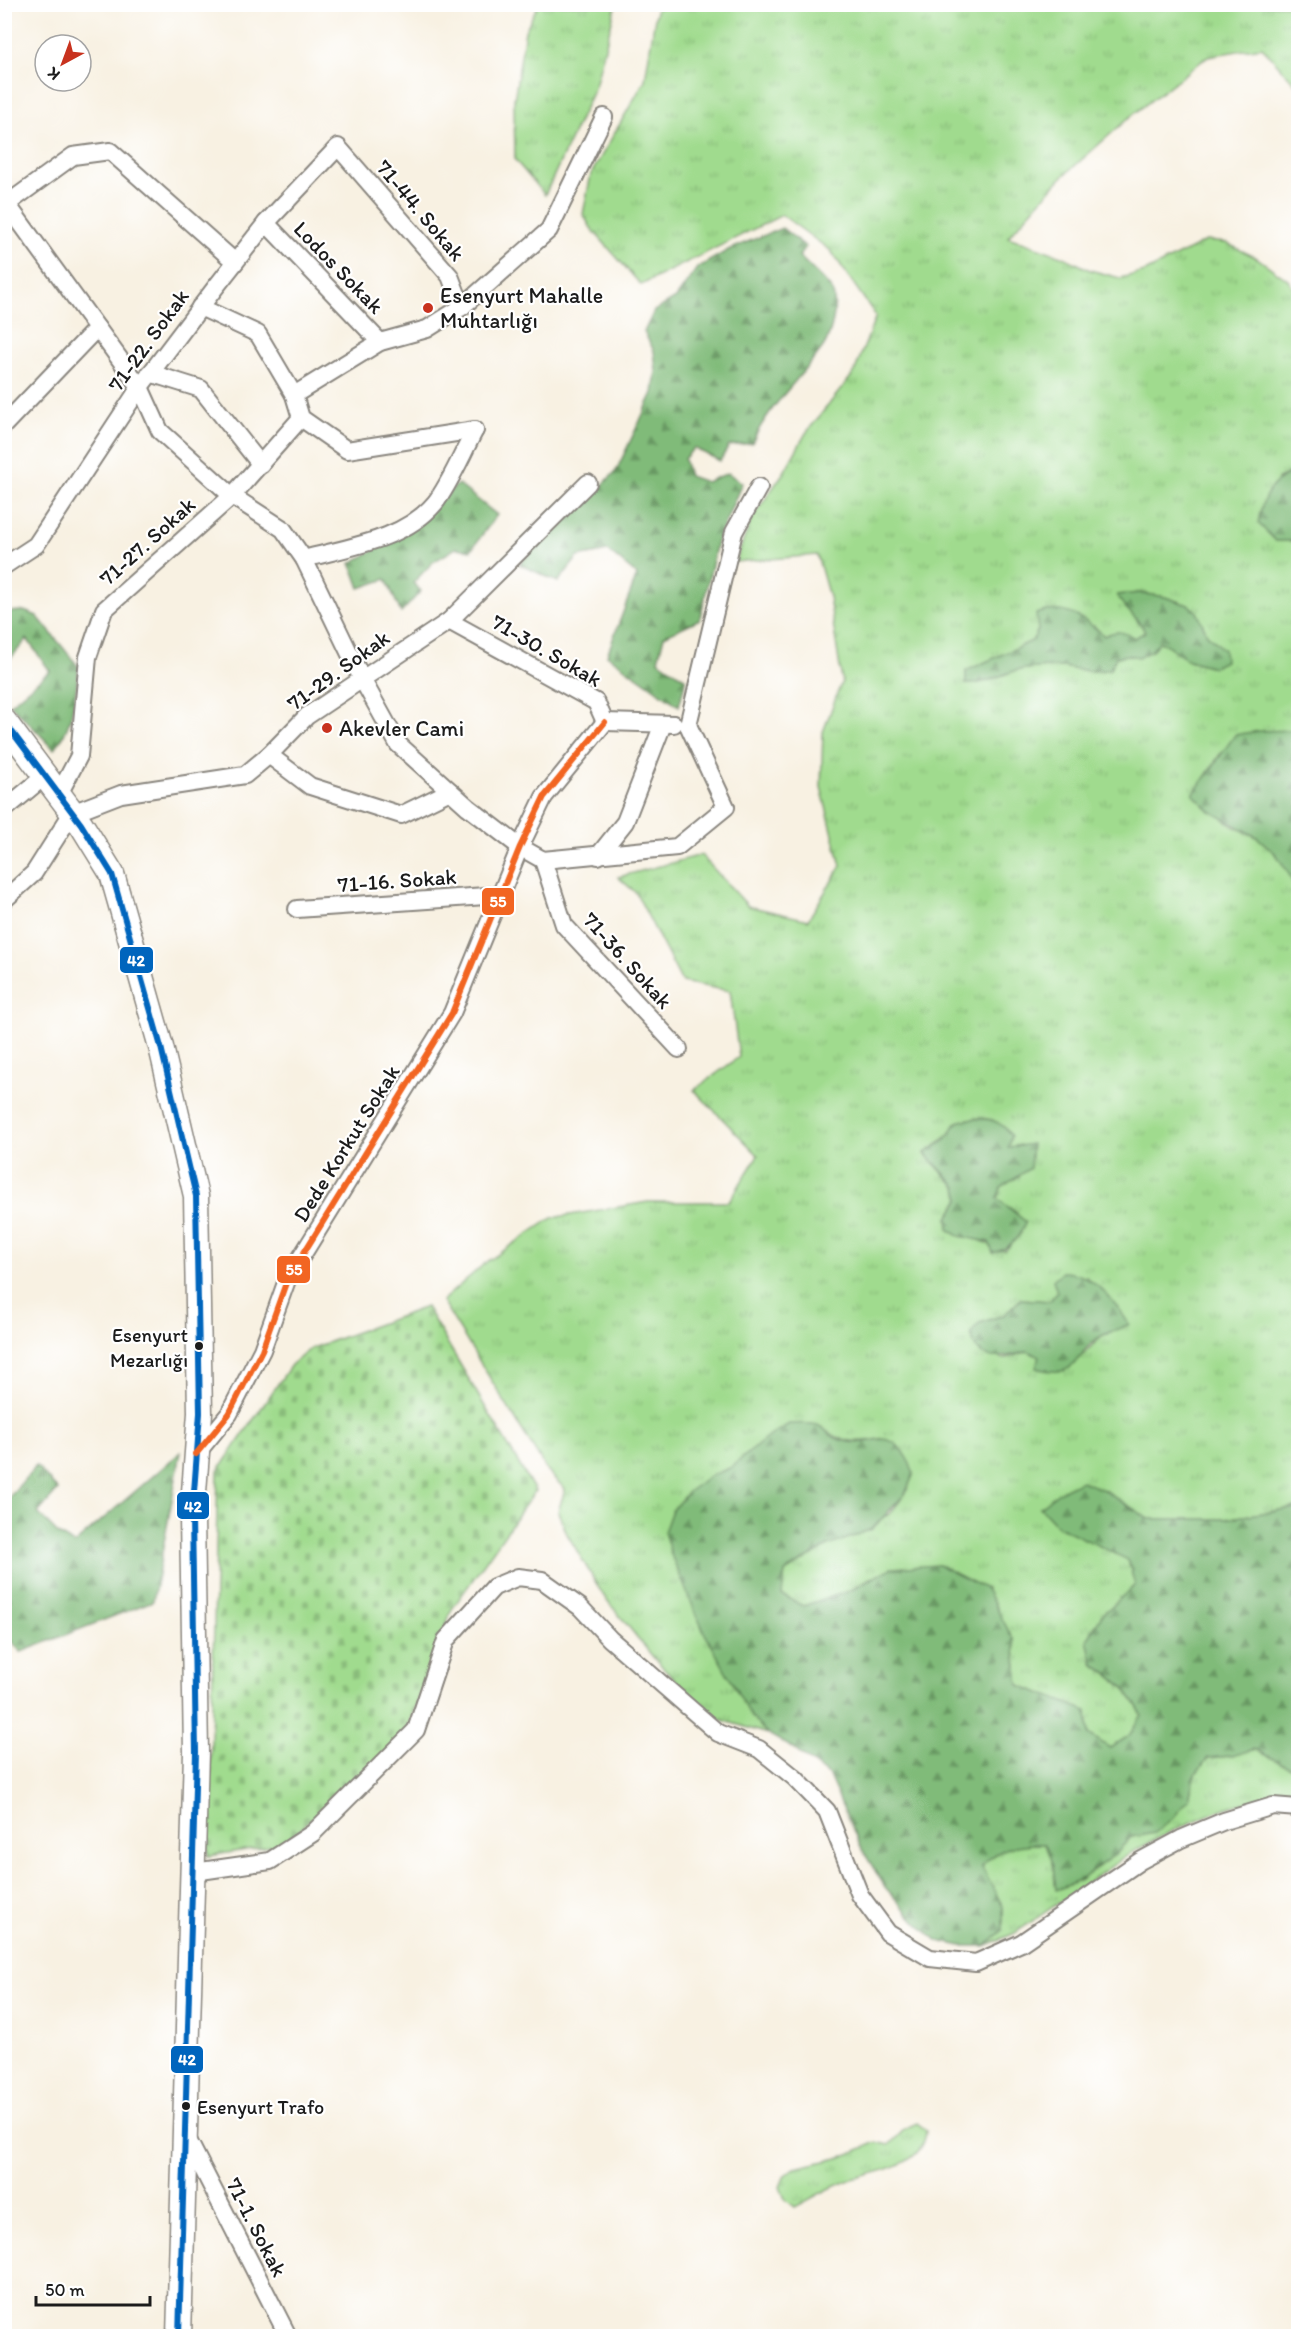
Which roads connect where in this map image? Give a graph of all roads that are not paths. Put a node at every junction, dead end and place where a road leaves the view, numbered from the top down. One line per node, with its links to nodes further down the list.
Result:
1 (604, 117): 6 (street)
2 (338, 147): 3 (street, 71-22. Sokak); 6 (street, 71-44. Sokak)
3 (266, 223): 4 (street, 71-22. Sokak); 8 (street, Lodos Sokak)
4 (235, 262): 5 (street, 71-22. Sokak); 7 (street)
5 (200, 307): 9 (street, 71-22. Sokak); 11 (street)
6 (462, 307): 8 (street)
7 (97, 328): 10 (street); 13 (street)
8 (380, 342): 11 (street)
9 (150, 373): 10 (street, 71-22. Sokak); 14 (street)
10 (140, 387): 17 (street); 19 (street, 71-22. Sokak)
11 (294, 395): 12 (street)
12 (301, 418): 14 (street, 71-27. Sokak); 18 (street)
13 (4, 425)
14 (261, 465): 17 (street, 71-27. Sokak)
15 (588, 483): 20 (street, 71-29. Sokak)
16 (759, 487): 25 (street)
17 (232, 496): 18 (street); 28 (street, 71-27. Sokak)
18 (304, 559): 21 (street)
19 (4, 566)
20 (448, 621): 21 (street, 71-29. Sokak); 23 (street, 71-30. Sokak)
21 (362, 679): 26 (street, 71-29. Sokak); 27 (street)
22 (4, 721): 28 (street)
23 (605, 722): 24 (street, 71-30. Sokak); 30 (street, Dede Korkut Sokak)
24 (663, 724): 25 (street, 71-30. Sokak); 31 (street)
25 (688, 725): 31 (street)
26 (269, 755): 27 (street); 28 (street, 71-29. Sokak)
27 (450, 791): 30 (street)
28 (59, 794): 29 (street); 34 (street, 71-27. Sokak); 37 (street)
29 (4, 810)
30 (520, 847): 32 (street); 33 (street, Dede Korkut Sokak)
31 (598, 856): 32 (street)
32 (543, 860): 36 (street, 71-36. Sokak)
33 (500, 895): 35 (street, 71-16. Sokak); 37 (street, Dede Korkut Sokak)
34 (4, 900)
35 (297, 909)
36 (679, 1049)
37 (196, 1454): 39 (street)
38 (1299, 1808): 39 (street)
39 (194, 1872): 40 (street)
40 (187, 2138): 41 (street); 42 (street, 71-1. Sokak)
41 (179, 2337)
42 (288, 2337)

